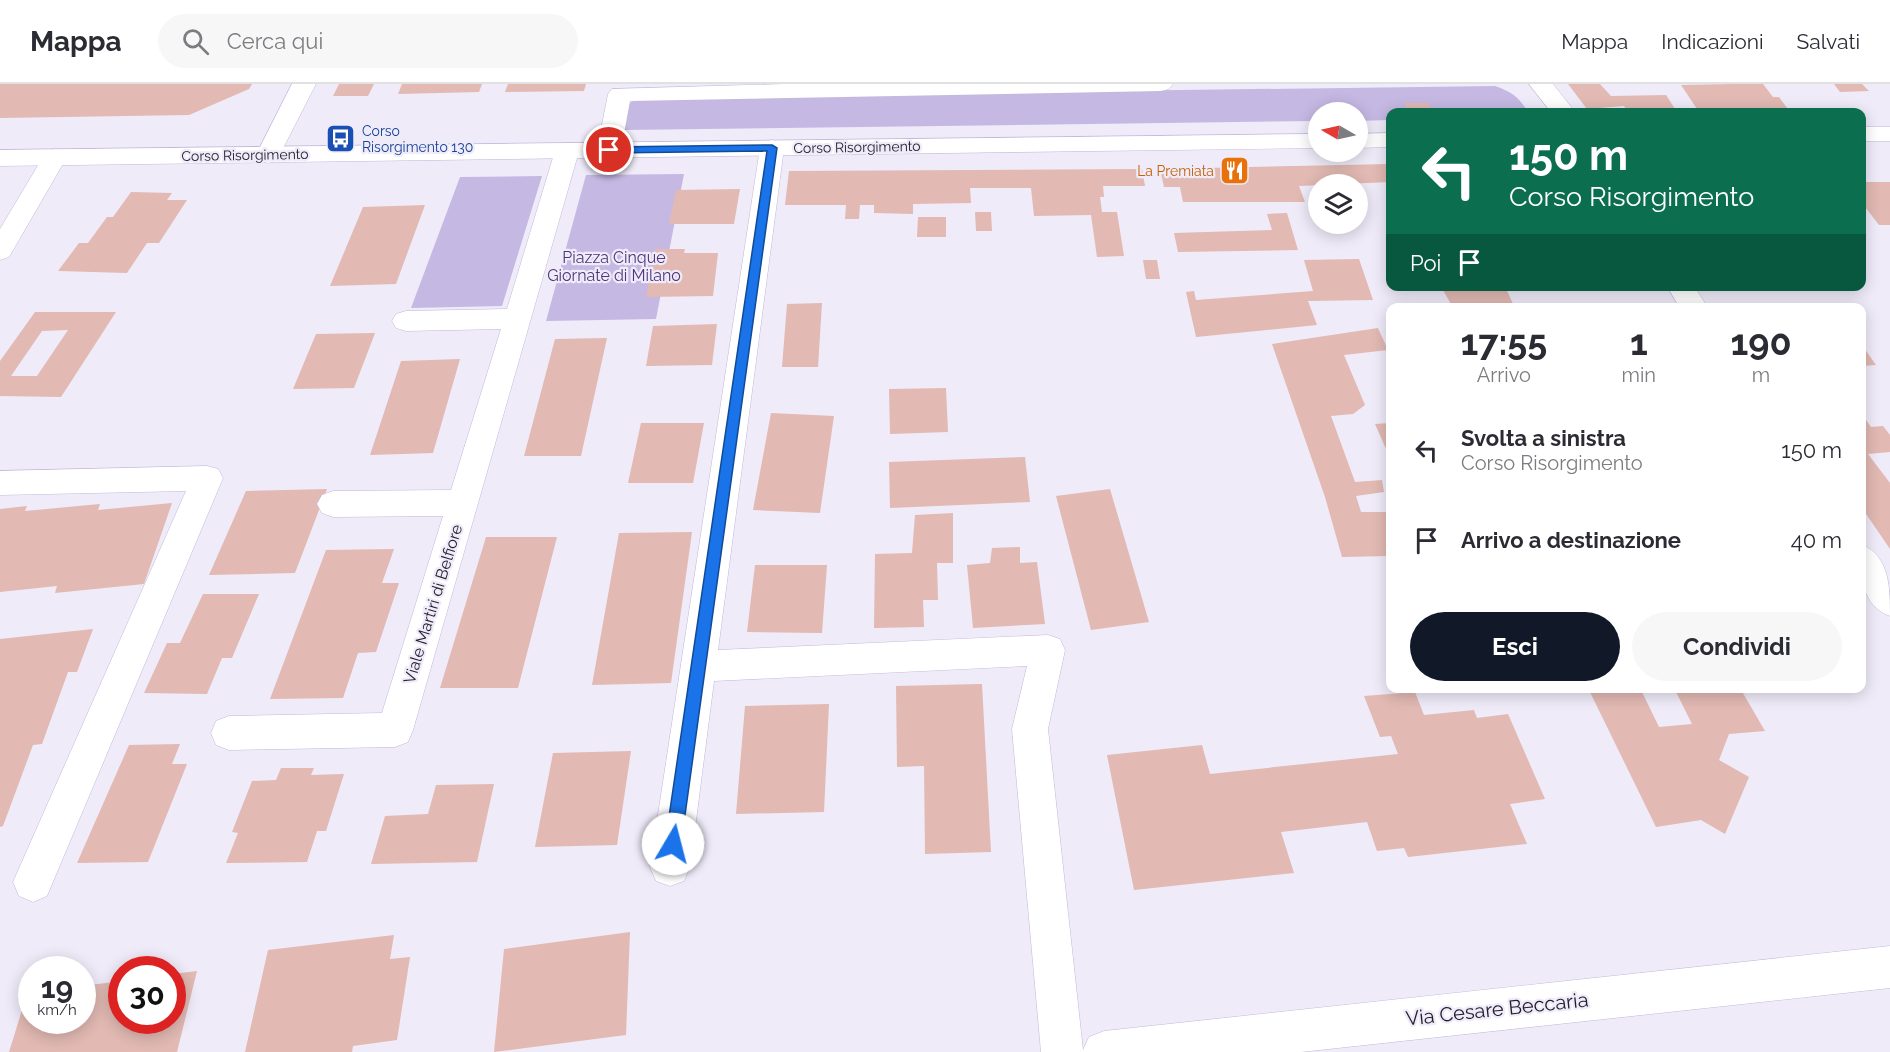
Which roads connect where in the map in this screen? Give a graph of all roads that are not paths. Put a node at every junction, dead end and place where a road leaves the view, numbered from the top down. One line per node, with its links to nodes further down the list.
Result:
1 (304, 84): 14 (street)
2 (1161, 84): 4 (street)
3 (1541, 84): 5 (street)
4 (912, 86): 12 (street)
5 (1560, 108)
6 (1890, 134): 7 (street)
7 (1866, 135)
8 (1386, 140): 10 (street)
9 (1308, 141): 11 (street, Corso Risorgimento)
10 (1368, 141)
11 (772, 148): 12 (street, Corso Risorgimento); 25 (street)
12 (609, 150): 13 (street, Corso Risorgimento)
13 (567, 151): 14 (street, Corso Risorgimento); 18 (street)
14 (267, 154): 15 (street, Corso Risorgimento)
15 (55, 157): 16 (street, Corso Risorgimento); 17 (street)
16 (0, 158)
17 (0, 251)
18 (518, 319): 19 (street); 21 (street, Viale Martiri di Belfiore)
19 (406, 321)
20 (0, 483): 28 (street)
21 (463, 503): 22 (street); 26 (street, Viale Martiri di Belfiore)
22 (333, 504)
23 (1866, 565): 24 (street)
24 (1890, 602)
25 (699, 666): 27 (street); 30 (street)
26 (229, 733)
27 (670, 867)
28 (33, 882)
29 (1890, 967): 31 (street, Via Cesare Beccaria)
30 (1062, 1052)
31 (1104, 1052)

